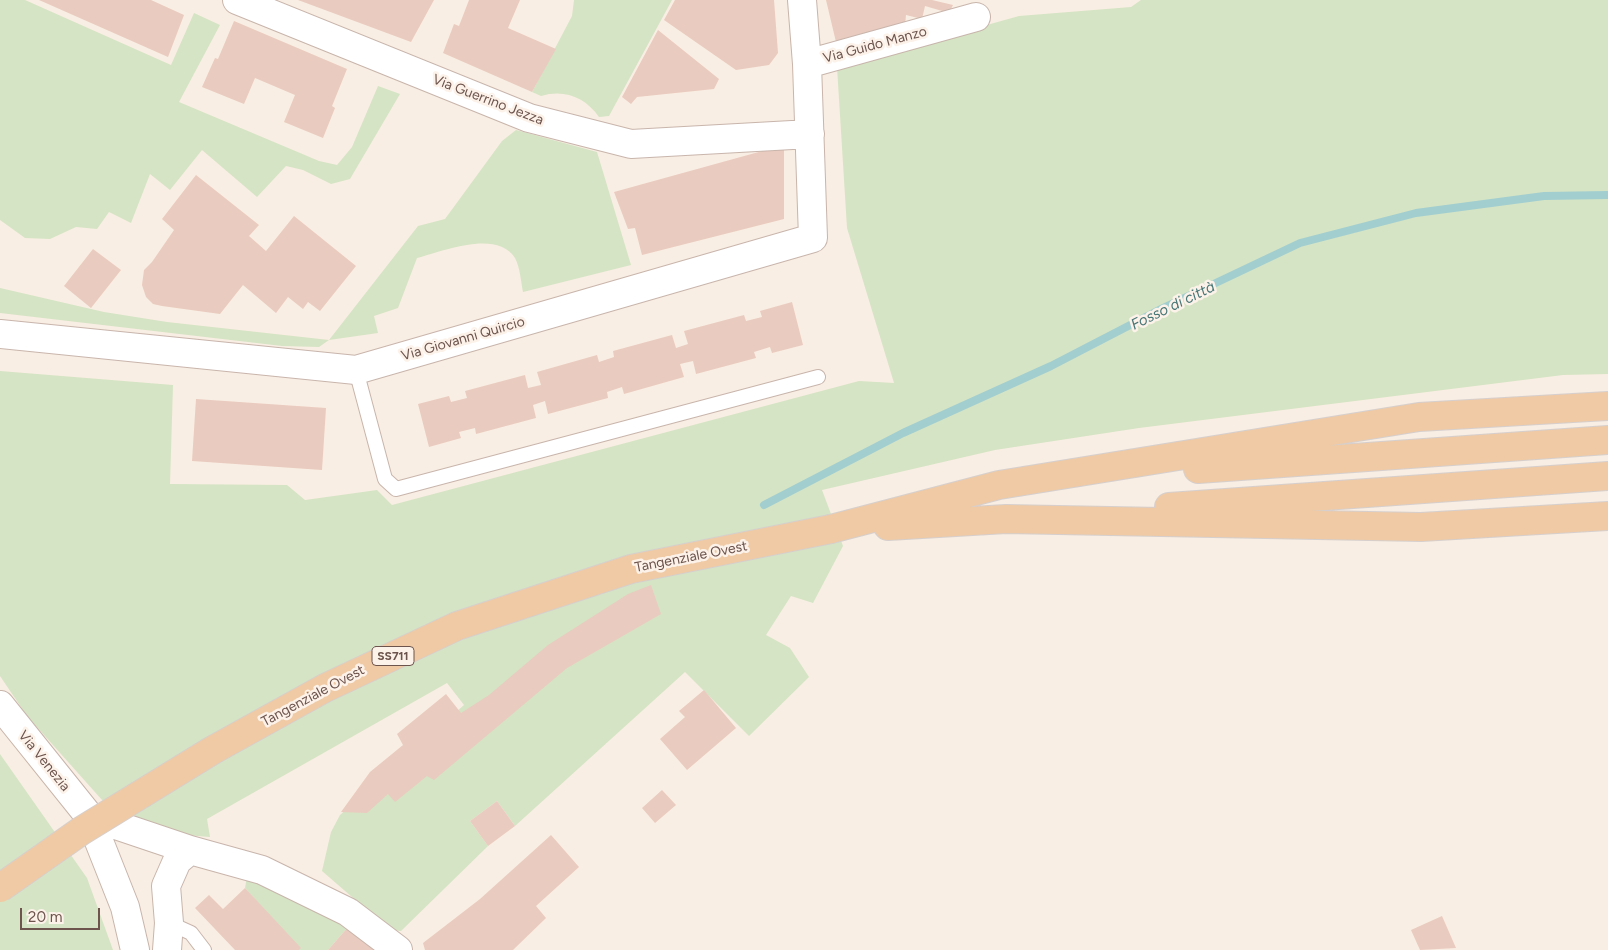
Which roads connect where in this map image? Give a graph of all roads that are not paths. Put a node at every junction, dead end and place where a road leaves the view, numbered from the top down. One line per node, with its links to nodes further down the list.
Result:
1 (237, 0): 5 (street, Via Guerrino Jezza)
2 (802, 0): 4 (street, Via Guido Manzo)
3 (976, 17): 4 (street, Via Guido Manzo)
4 (807, 64): 5 (street)
5 (810, 134): 7 (street, Via Giovanni Quircio)
6 (0, 334): 7 (street, Via Giovanni Quircio)
7 (356, 370): 8 (lane)
8 (818, 377)
9 (1608, 406): 12 (main road)
10 (1608, 440): 12 (main road)
11 (1608, 476): 14 (main road)
12 (999, 484): 15 (main road)
13 (1608, 516): 14 (main road)
14 (1006, 519): 15 (main road)
15 (831, 529): 20 (main road, Tangenziale Ovest / SS711, bridge)
16 (0, 706): 17 (street, Via Venezia)
17 (8, 728): 18 (street, Via Venezia)
18 (89, 816): 19 (street); 22 (street)
19 (190, 850): 21 (street); 25 (street)
20 (0, 888)
21 (169, 923): 23 (street); 24 (lane)
22 (135, 950)
23 (167, 950)
24 (204, 950)
25 (398, 950)

